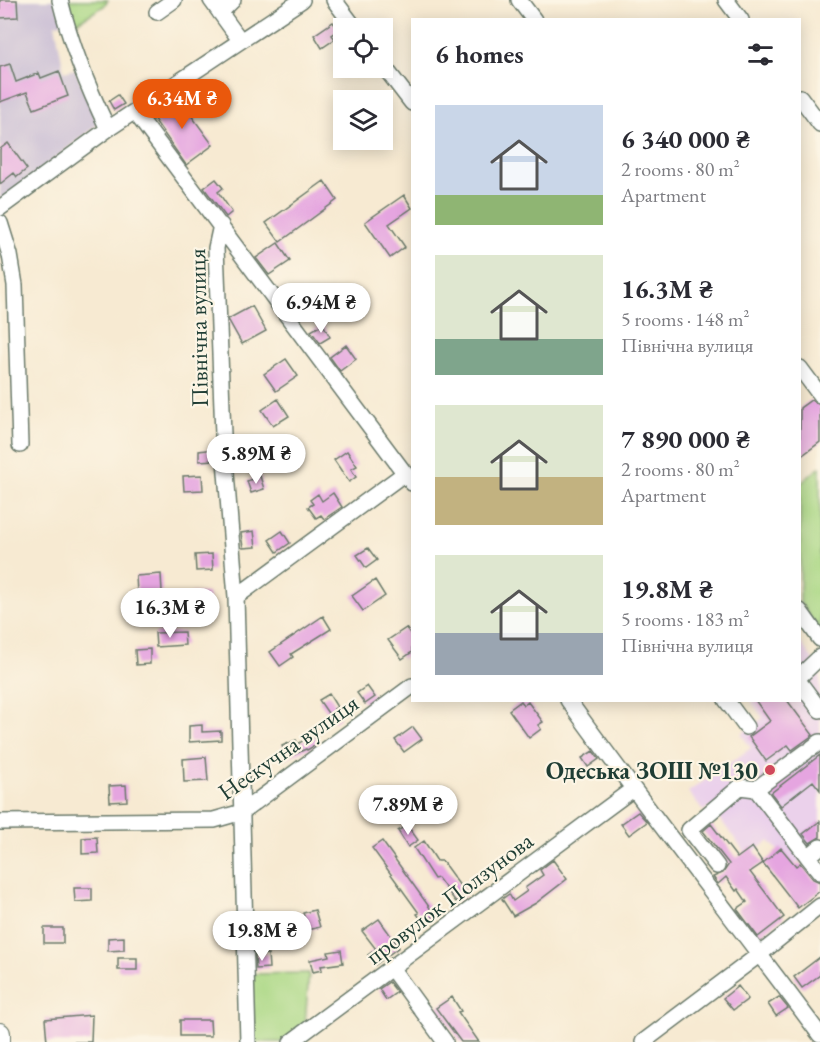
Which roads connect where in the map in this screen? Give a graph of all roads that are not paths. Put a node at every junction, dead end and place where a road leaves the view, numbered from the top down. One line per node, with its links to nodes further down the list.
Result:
1 (60, 0): 20 (street)
2 (174, 0): 10 (street)
3 (233, 0): 9 (street)
4 (302, 0): 8 (street)
5 (333, 0): 11 (street)
6 (519, 0): 12 (street)
7 (726, 0): 13 (street)
8 (289, 4): 14 (street)
9 (216, 6): 14 (street)
10 (157, 12)
11 (347, 18)
12 (532, 18)
13 (740, 18)
14 (240, 40): 18 (street)
15 (393, 78): 17 (street)
16 (801, 98): 19 (street)
17 (411, 102)
18 (135, 112): 20 (street); 23 (street)
19 (820, 124)
20 (108, 129): 21 (street)
21 (0, 208)
22 (0, 224): 27 (street)
23 (221, 225): 28 (street); 29 (street, Північна вулиця)
24 (801, 369): 25 (street)
25 (818, 386): 26 (street)
26 (801, 394)
27 (20, 445)
28 (409, 478): 29 (street)
29 (236, 597): 43 (street, Північна вулиця)
30 (801, 612): 31 (street)
31 (820, 639)
32 (820, 657): 33 (street)
33 (801, 675)
34 (801, 684): 38 (street)
35 (411, 687): 43 (street, Нескучна вулиця)
36 (569, 702): 41 (street)
37 (727, 702): 39 (street)
38 (820, 710)
39 (746, 727)
40 (813, 748): 42 (street)
41 (633, 789): 50 (street); 51 (street, провулок Ползунова)
42 (756, 789): 46 (street); 47 (street)
43 (242, 812): 44 (street, Нескучна вулиця); 55 (street, Північна вулиця)
44 (0, 822)
45 (820, 847): 46 (street)
46 (808, 857): 48 (street)
47 (717, 866)
48 (820, 872)
49 (820, 906): 50 (street)
50 (760, 954): 53 (street); 58 (street)
51 (392, 969): 56 (street, провулок Ползунова); 57 (street)
52 (0, 1033): 54 (main road)
53 (820, 1035)
54 (0, 1042)
55 (248, 1042)
56 (291, 1042)
57 (445, 1042)
58 (643, 1042)

